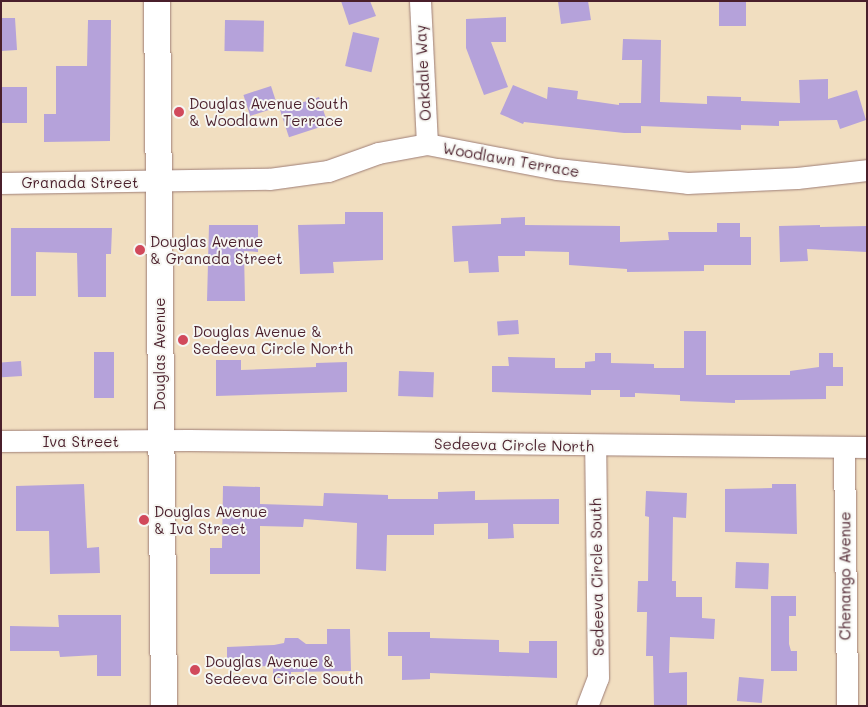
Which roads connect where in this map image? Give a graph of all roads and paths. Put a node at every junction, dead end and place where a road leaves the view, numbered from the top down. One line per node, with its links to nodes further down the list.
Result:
1 (157, 1): 6 (street, Douglas Avenue)
2 (420, 1): 3 (street, Oakdale Way)
3 (427, 144): 4 (street, Woodlawn Terrace); 6 (street, Woodlawn Terrace)
4 (867, 170)
5 (1, 183): 6 (street, Granada Street)
6 (159, 183): 7 (street, Douglas Avenue)
7 (161, 441): 8 (street, Iva Street); 9 (street, Sedeeva Circle North); 12 (street, Douglas Avenue)
8 (1, 442)
9 (595, 446): 10 (street, Sedeeva Circle North); 13 (street, Sedeeva Circle South)
10 (844, 447): 11 (street, Sedeeva Circle North); 14 (street, Chenango Avenue)
11 (867, 447)
12 (164, 706)
13 (587, 706)
14 (847, 706)

